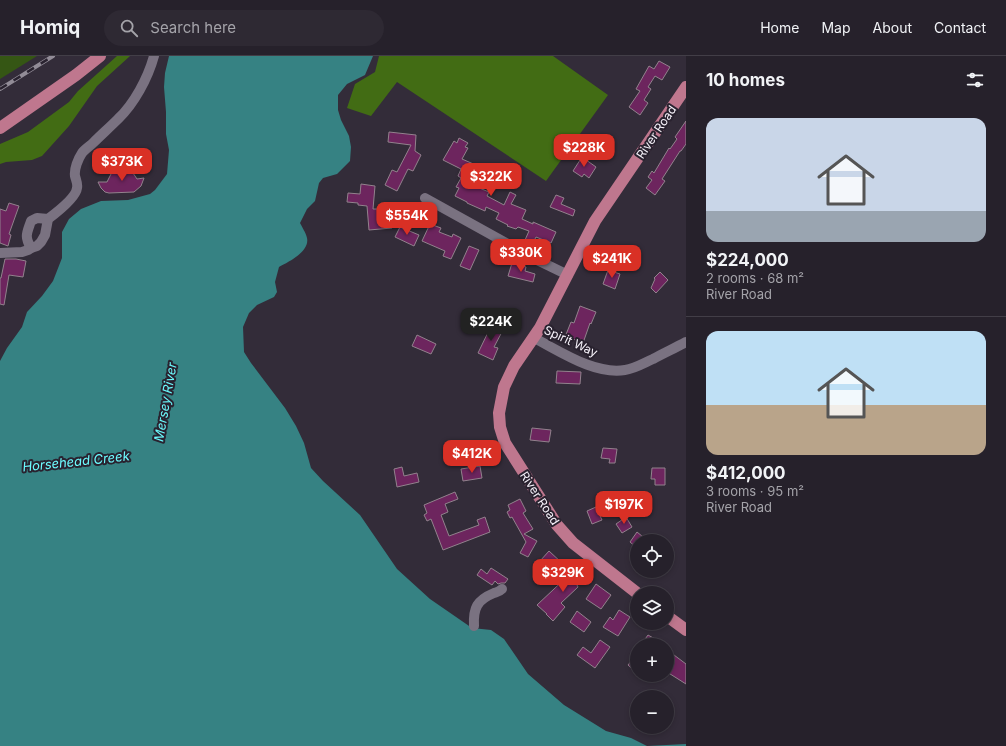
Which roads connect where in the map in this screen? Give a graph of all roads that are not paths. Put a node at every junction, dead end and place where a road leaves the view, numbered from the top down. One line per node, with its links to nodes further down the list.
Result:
1 (100, 56): 4 (main road)
2 (154, 56): 6 (street)
3 (686, 87): 9 (main road, River Road)
4 (0, 128)
5 (426, 198): 9 (street)
6 (48, 219): 7 (street); 7 (street)
7 (31, 248): 8 (street)
8 (0, 253)
9 (568, 275): 10 (main road, River Road)
10 (534, 338): 11 (street, Spirit Way); 12 (main road, River Road)
11 (684, 346)
12 (630, 588)
13 (502, 589): 15 (street)
14 (674, 621): 16 (main road)
15 (474, 626)
16 (686, 630)

